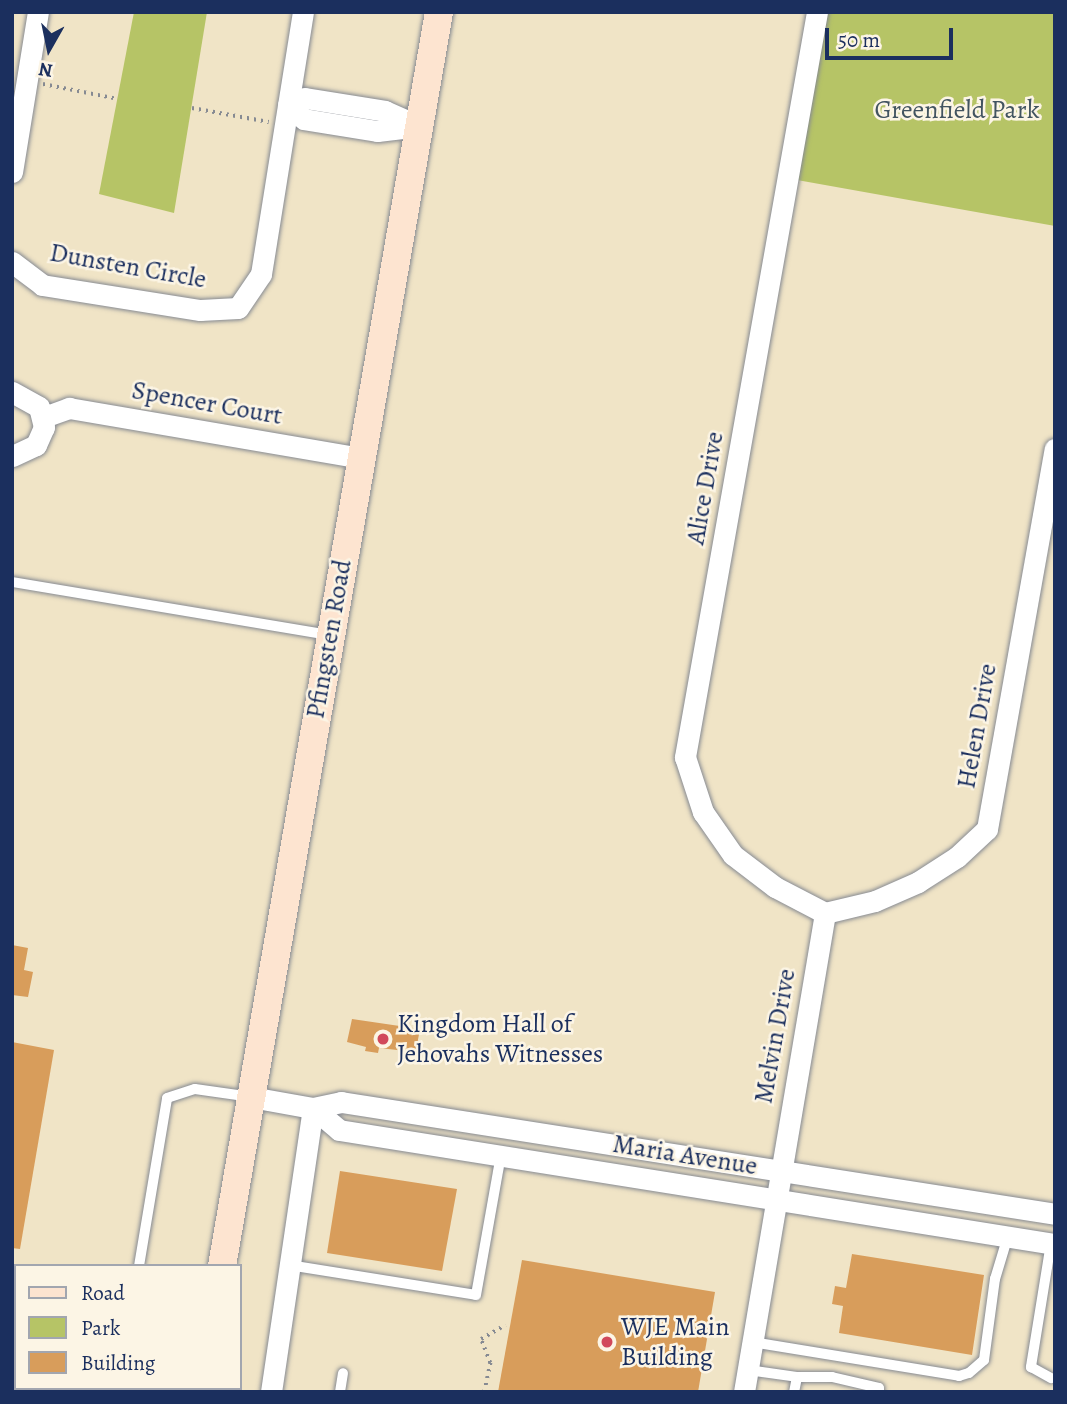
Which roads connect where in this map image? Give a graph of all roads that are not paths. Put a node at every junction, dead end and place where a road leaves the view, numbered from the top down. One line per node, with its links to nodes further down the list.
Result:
1 (38, 12): 7 (street)
2 (303, 12): 5 (street, Dunsten Circle)
3 (439, 12): 6 (main road, Pfingsten Road)
4 (817, 12): 16 (street, Alice Drive)
5 (286, 115): 6 (street); 8 (street, Dunsten Circle)
6 (419, 126): 13 (main road, Pfingsten Road)
7 (12, 172)
8 (12, 262)
9 (12, 392): 10 (street)
10 (44, 417): 12 (street); 13 (street, Spencer Court)
11 (1055, 449): 16 (street, Helen Drive)
12 (12, 456)
13 (363, 458): 15 (main road, Pfingsten Road)
14 (12, 582): 15 (lane)
15 (329, 635): 17 (main road, Pfingsten Road)
16 (825, 913): 20 (street, Melvin Drive)
17 (251, 1097): 18 (street, Maria Avenue); 25 (lane); 26 (main road, Pfingsten Road)
18 (313, 1108): 19 (street, Maria Avenue); 20 (street, Maria Avenue); 27 (street)
19 (501, 1155): 21 (street, Maria Avenue); 27 (lane)
20 (781, 1169): 21 (street, Melvin Drive); 22 (street, Maria Avenue)
21 (775, 1197): 23 (street, Maria Avenue); 28 (street, Melvin Drive)
22 (1055, 1214)
23 (1008, 1236): 24 (street, Maria Avenue); 28 (lane)
24 (1053, 1243): 32 (lane)
25 (139, 1264)
26 (222, 1264)
27 (289, 1265): 33 (street)
28 (752, 1342): 29 (street, Melvin Drive)
29 (748, 1370): 31 (lane); 35 (street, Melvin Drive)
30 (343, 1373): 34 (lane)
31 (797, 1377): 36 (lane); 37 (lane)
32 (1051, 1378)
33 (271, 1392)
34 (340, 1392)
35 (744, 1392)
36 (794, 1392)
37 (879, 1392)

